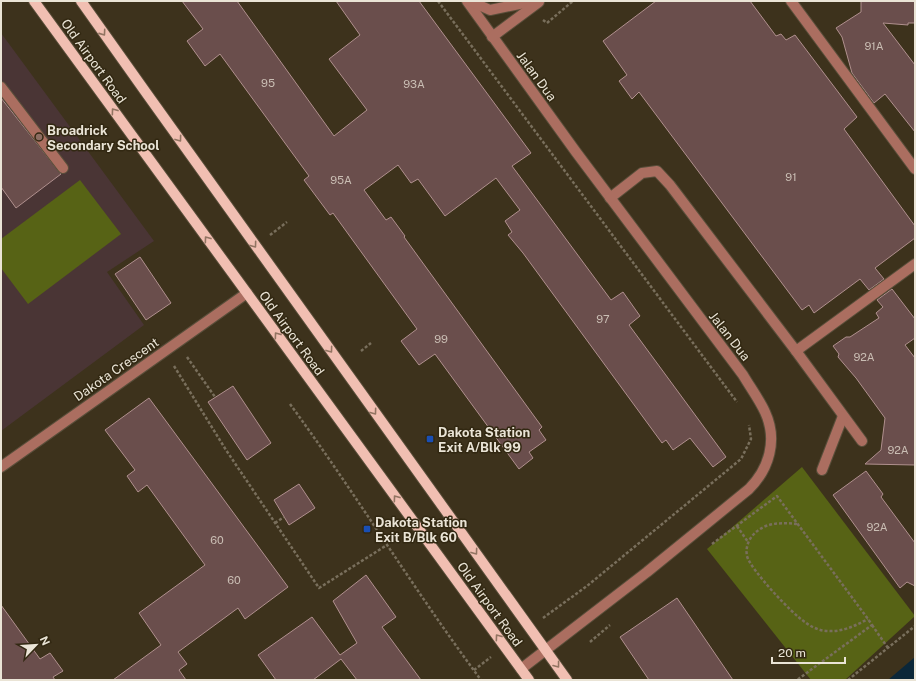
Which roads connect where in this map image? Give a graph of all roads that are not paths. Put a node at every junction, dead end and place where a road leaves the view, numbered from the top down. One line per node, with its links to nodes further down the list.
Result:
1 (34, 1): 13 (main road, Old Airport Road, one-way to 1)
2 (81, 1): 19 (main road, Old Airport Road, one-way to 19)
3 (468, 1): 4 (street); 7 (street, Jalan Dua)
4 (534, 1)
5 (541, 1): 7 (street)
6 (791, 1): 10 (street)
7 (492, 37): 11 (street, Jalan Dua)
8 (1, 87): 9 (street)
9 (63, 168)
10 (915, 170)
11 (610, 198): 14 (street); 19 (street, Jalan Dua)
12 (915, 264): 14 (street)
13 (247, 293): 17 (street, Dakota Crescent); 20 (main road, Old Airport Road, one-way to 13)
14 (796, 351): 15 (street)
15 (843, 416): 16 (street); 18 (street)
16 (862, 441)
17 (1, 467)
18 (822, 470)
19 (546, 651): 20 (street, Jalan Dua); 22 (main road, Old Airport Road, one-way to 22)
20 (521, 669): 21 (main road, Old Airport Road)
21 (529, 680)
22 (568, 680)

